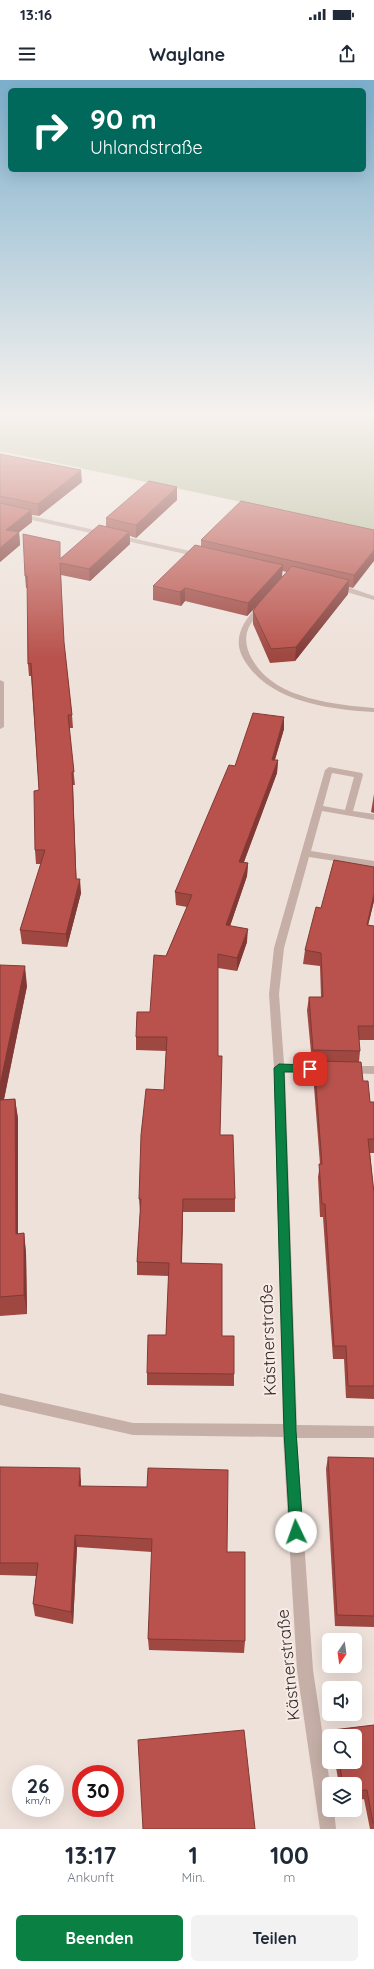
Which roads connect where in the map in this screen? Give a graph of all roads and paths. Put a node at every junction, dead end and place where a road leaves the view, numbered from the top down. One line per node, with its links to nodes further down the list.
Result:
1 (0, 511): 2 (street)
2 (204, 556)
3 (326, 584): 4 (street)
4 (374, 598)
5 (268, 600): 8 (street)
6 (0, 682): 7 (street)
7 (0, 704): 9 (street)
8 (374, 710)
9 (0, 728)
10 (318, 808): 11 (street); 11 (street, Kästnerstraße); 13 (street, Kästnerstraße)
11 (348, 813): 12 (street)
12 (374, 817)
13 (305, 853): 14 (street); 15 (street, Kästnerstraße)
14 (374, 864)
15 (279, 1068): 16 (street); 18 (street, Kästnerstraße)
16 (374, 1070)
17 (0, 1399): 18 (street)
18 (290, 1431): 19 (street); 20 (street, Kästnerstraße)
19 (374, 1432)
20 (328, 1829)

